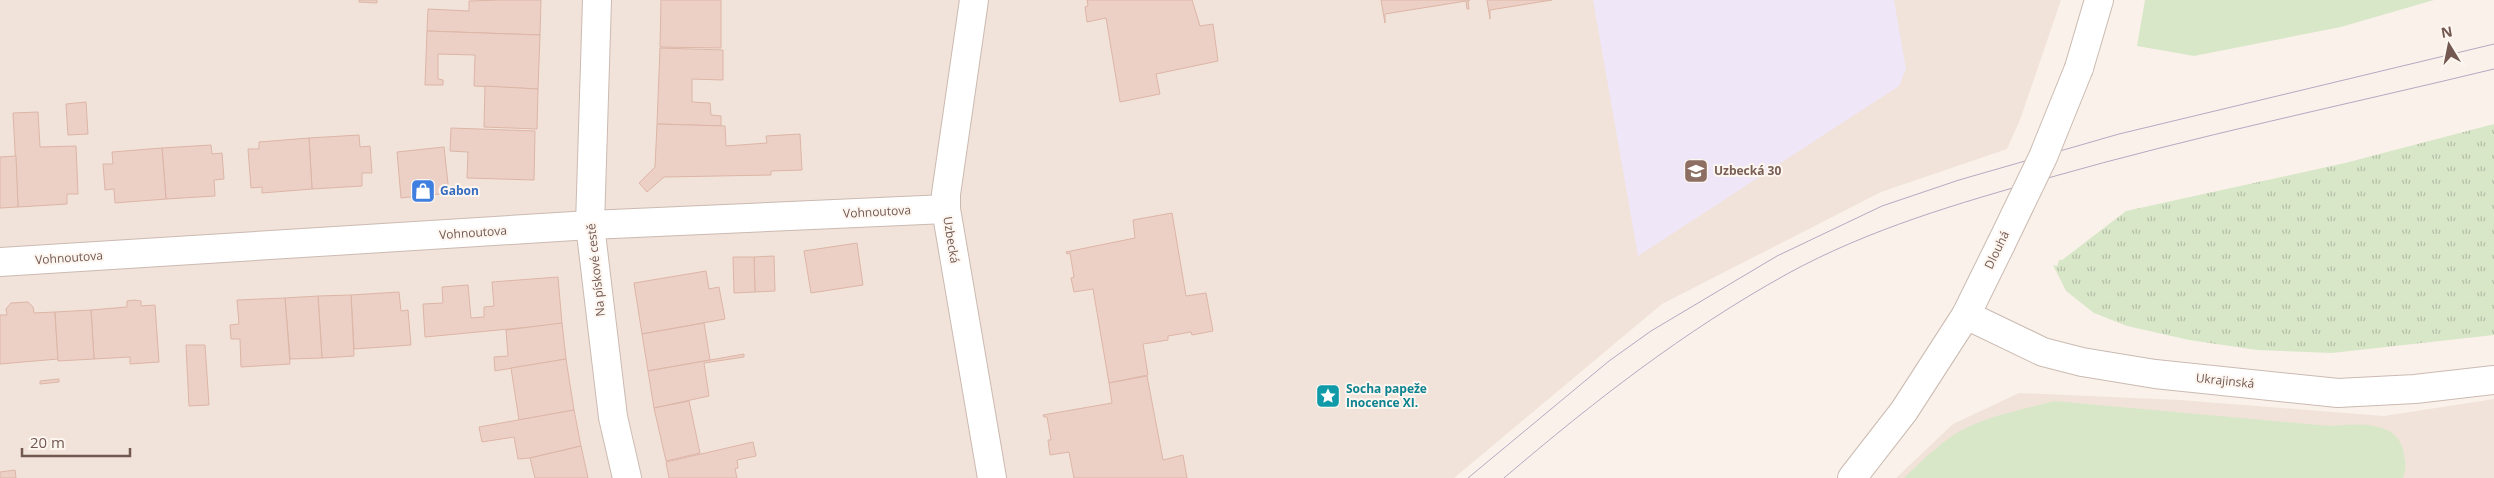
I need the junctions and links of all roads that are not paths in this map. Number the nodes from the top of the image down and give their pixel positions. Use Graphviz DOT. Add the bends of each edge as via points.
graph roads {
  1 [pos="597,0"];
  2 [pos="974,0"];
  3 [pos="2099,0"];
  4 [pos="946,209"];
  5 [pos="590,225"];
  6 [pos="0,262"];
  7 [pos="1966,315"];
  8 [pos="2494,380"];
  9 [pos="627,478"];
  10 [pos="992,478"];
  11 [pos="1852,478"];
  1 -- 5 [label="street, Na pískové cestě"];
  2 -- 4 [label="street, Uzbecká"];
  3 -- 7 [label="street, Dlouhá, bridge" via="2079,68 2043,157"];
  4 -- 5 [label="street, Vohnoutova"];
  4 -- 10 [label="street, Uzbecká"];
  5 -- 6 [label="street, Vohnoutova"];
  5 -- 9 [label="street, Na pískové cestě" via="613,418"];
  7 -- 8 [label="street, Ukrajinská" via="2043,352 2155,374 2338,393"];
  7 -- 11 [label="street, Dlouhá" via="1904,410"];
}
